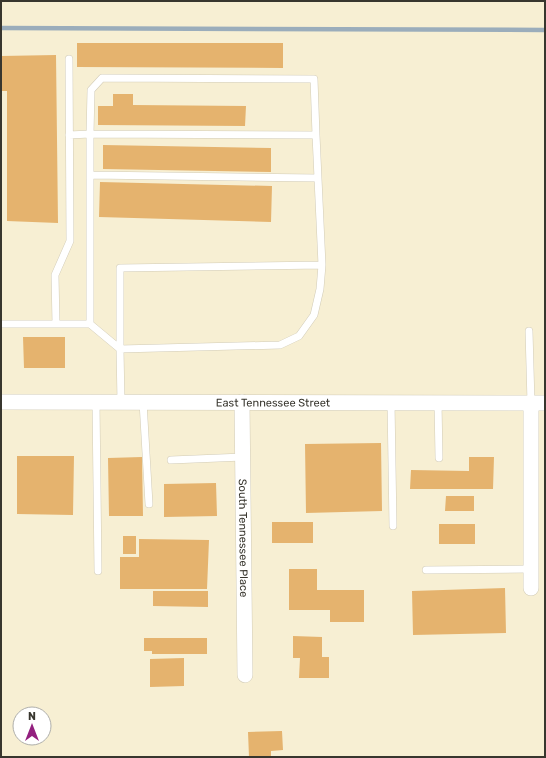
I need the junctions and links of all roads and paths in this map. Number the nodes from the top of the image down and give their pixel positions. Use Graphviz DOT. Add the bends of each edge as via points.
graph roads {
  1 [pos="69,59"];
  2 [pos="90,134"];
  3 [pos="69,135"];
  4 [pos="316,135"];
  5 [pos="91,175"];
  6 [pos="318,178"];
  7 [pos="322,266"];
  8 [pos="1,324"];
  9 [pos="56,324"];
  10 [pos="90,324"];
  11 [pos="529,331"];
  12 [pos="120,349"];
  13 [pos="1,402"];
  14 [pos="96,402"];
  15 [pos="121,402"];
  16 [pos="143,402"];
  17 [pos="242,402"];
  18 [pos="391,402"];
  19 [pos="438,402"];
  20 [pos="538,402"];
  21 [pos="243,457"];
  22 [pos="439,458"];
  23 [pos="171,460"];
  24 [pos="149,504"];
  25 [pos="393,526"];
  26 [pos="531,569"];
  27 [pos="426,570"];
  28 [pos="98,571"];
  29 [pos="531,588"];
  30 [pos="245,675"];
  1 -- 3 [label="lane"];
  2 -- 3 [label="lane"];
  2 -- 4 [label="lane"];
  2 -- 4 [label="lane" via="91,90 102,78 314,79"];
  2 -- 5 [label="lane"];
  3 -- 9 [label="lane" via="70,241 55,275"];
  4 -- 6 [label="lane"];
  5 -- 6 [label="lane"];
  5 -- 10 [label="lane"];
  6 -- 7 [label="lane"];
  7 -- 12 [label="lane" via="314,316 299,336 280,345"];
  7 -- 12 [label="lane" via="120,268"];
  8 -- 9 [label="lane"];
  9 -- 10 [label="lane"];
  10 -- 12 [label="lane"];
  11 -- 20 [label="lane"];
  12 -- 15 [label="lane"];
  13 -- 14 [label="street, East Tennessee Street"];
  14 -- 15 [label="street, East Tennessee Street"];
  14 -- 28 [label="lane"];
  15 -- 16 [label="street, East Tennessee Street"];
  16 -- 17 [label="street, East Tennessee Street"];
  16 -- 24 [label="lane"];
  17 -- 18 [label="street, East Tennessee Street"];
  17 -- 21 [label="street, South Tennessee Place"];
  18 -- 19 [label="street, East Tennessee Street"];
  18 -- 25 [label="lane"];
  19 -- 20 [label="street, East Tennessee Street"];
  19 -- 22 [label="lane"];
  20 -- 26 [label="street"];
  21 -- 23 [label="lane"];
  21 -- 30 [label="street, South Tennessee Place"];
  26 -- 27 [label="lane"];
  26 -- 29 [label="street"];
}
